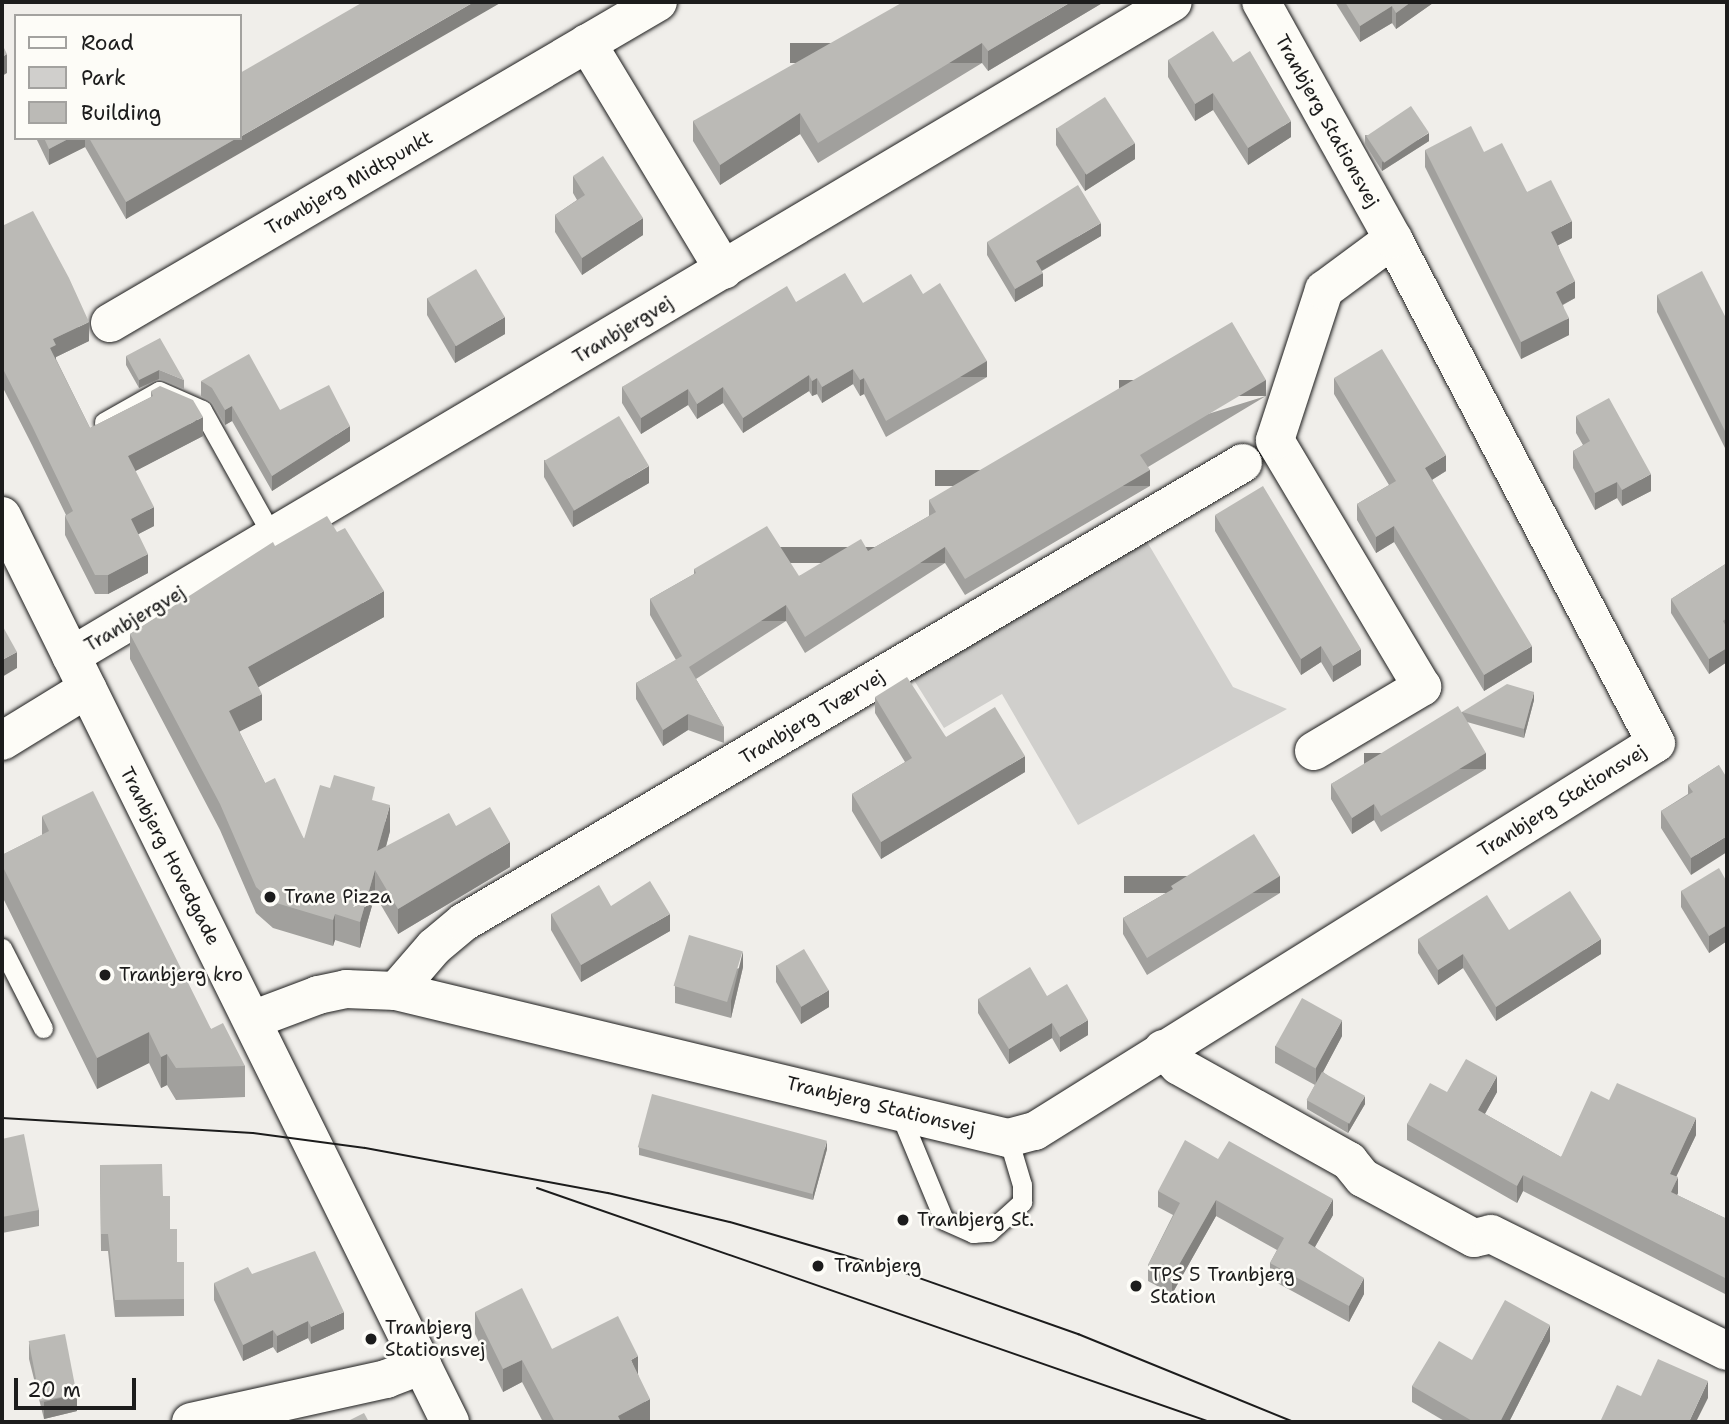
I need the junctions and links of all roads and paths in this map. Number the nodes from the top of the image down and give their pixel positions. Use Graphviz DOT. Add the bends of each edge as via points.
graph roads {
  1 [pos="657,2"];
  2 [pos="1173,2"];
  3 [pos="1261,2"];
  4 [pos="587,43"];
  5 [pos="1392,239"];
  6 [pos="724,270"];
  7 [pos="110,323"];
  8 [pos="94,428"];
  9 [pos="1243,463"];
  10 [pos="2,516"];
  11 [pos="273,537"];
  12 [pos="79,673"];
  13 [pos="2,741"];
  14 [pos="1314,751"];
  15 [pos="2,948"];
  16 [pos="396,991"];
  17 [pos="252,1020"];
  18 [pos="43,1028"];
  19 [pos="1163,1049"];
  20 [pos="898,1108"];
  21 [pos="1008,1138"];
  22 [pos="1727,1350"];
  23 [pos="422,1365"];
  24 [pos="191,1422"];
  25 [pos="450,1422"];
  1 -- 4 [label="street, Tranbjerg Midtpunkt"];
  2 -- 6 [label="street, Tranbjergvej"];
  3 -- 5 [label="street, Tranbjerg Stationsvej"];
  4 -- 6 [label="street"];
  4 -- 7 [label="street, Tranbjerg Midtpunkt"];
  5 -- 14 [label="street" via="1324,290 1275,439 1422,687"];
  5 -- 19 [label="street, Tranbjerg Stationsvej" via="1656,743"];
  6 -- 11 [label="street, Tranbjergvej"];
  8 -- 11 [label="lane" via="159,391 202,410"];
  9 -- 16 [label="street, Tranbjerg Tværvej" via="464,922 434,947"];
  10 -- 12 [label="street, Tranbjerg Hovedgade"];
  11 -- 12 [label="street, Tranbjergvej"];
  12 -- 13 [label="street, Tranbjergvej"];
  12 -- 17 [label="street, Tranbjerg Hovedgade"];
  15 -- 18 [label="lane"];
  16 -- 17 [label="street, Tranbjerg Stationsvej" via="346,989"];
  16 -- 20 [label="street, Tranbjerg Stationsvej"];
  17 -- 23 [label="street, Tranbjerg Hovedgade"];
  19 -- 21 [label="street, Tranbjerg Stationsvej" via="1035,1131"];
  19 -- 22 [label="street" via="1179,1066 1349,1161 1363,1178 1474,1238 1491,1234"];
  20 -- 21 [label="street, Tranbjerg Stationsvej"];
  20 -- 21 [label="lane" via="943,1220 973,1233 989,1232 1022,1202 1022,1185"];
  23 -- 24 [label="street" via="386,1379"];
  23 -- 25 [label="street, Tranbjerg Hovedgade"];
}
